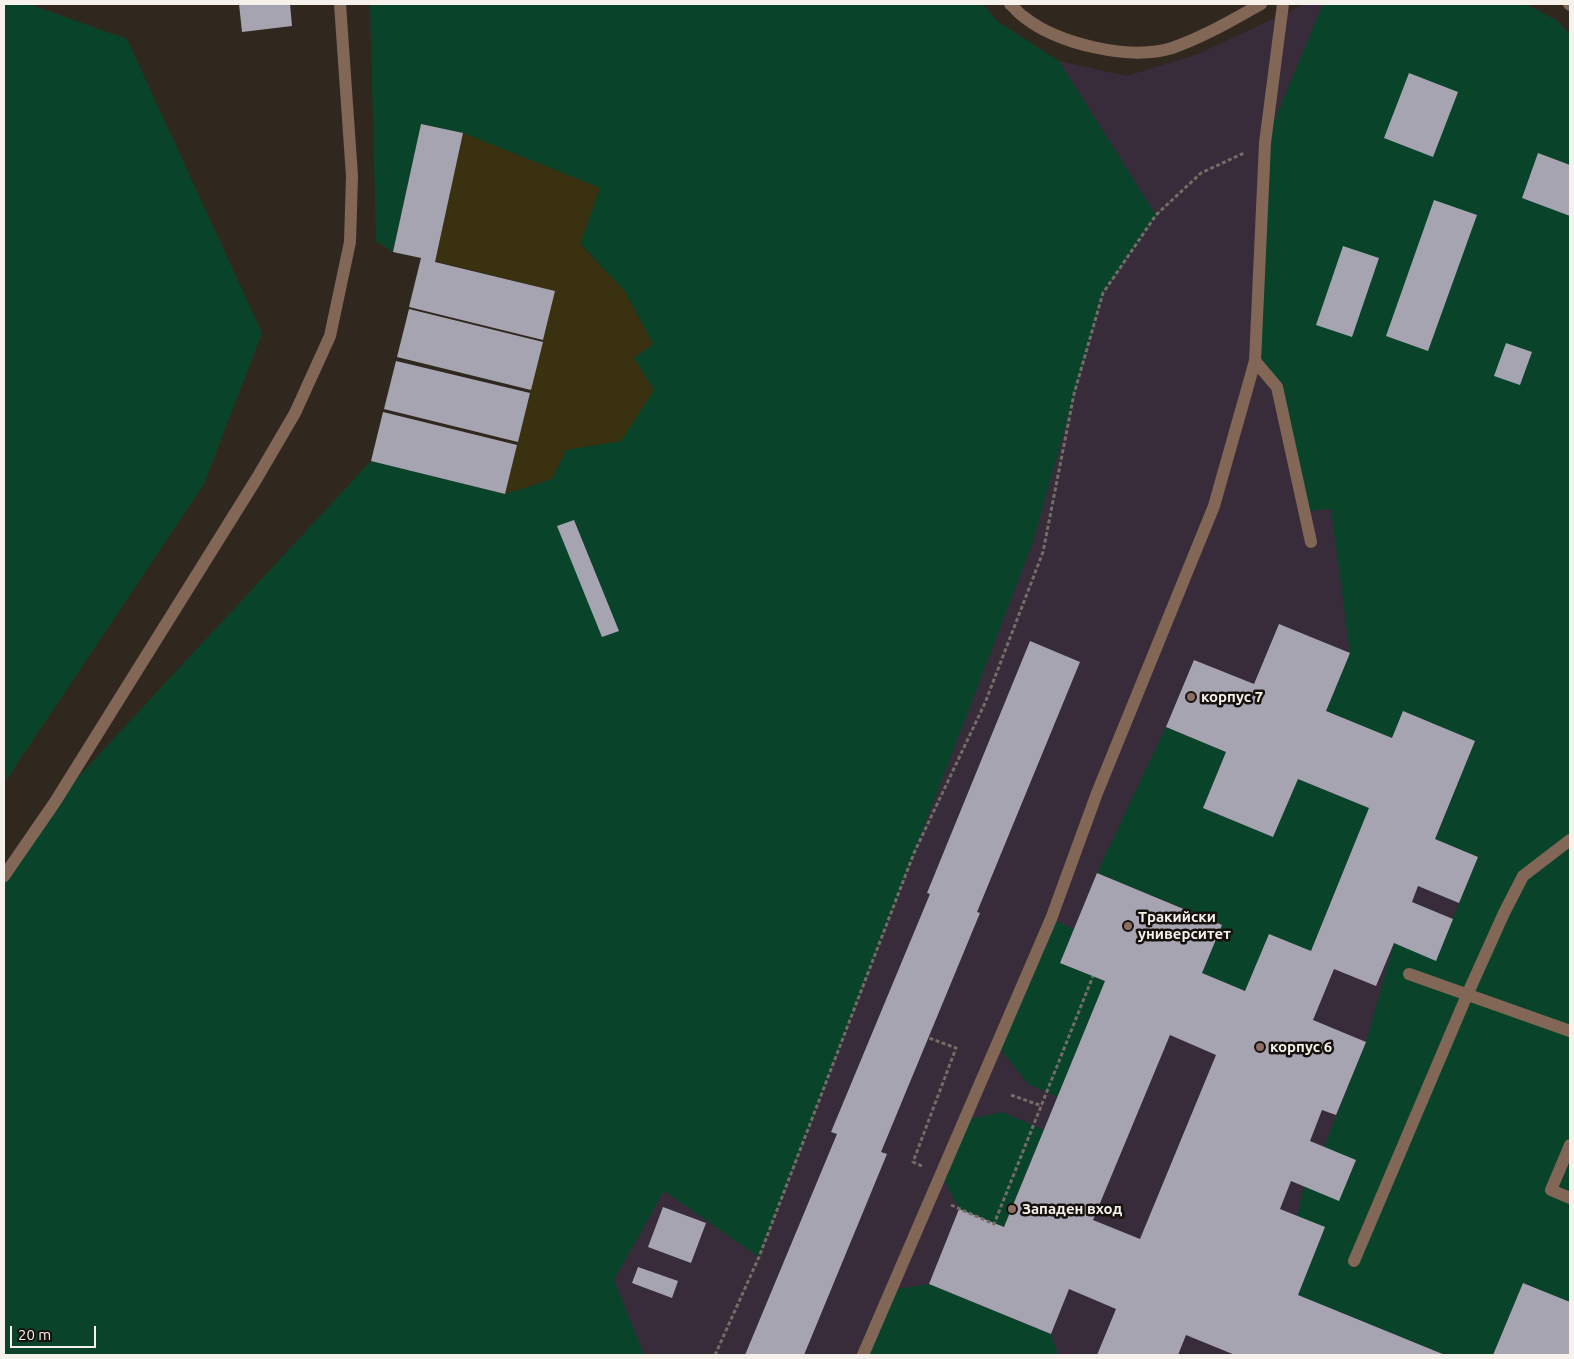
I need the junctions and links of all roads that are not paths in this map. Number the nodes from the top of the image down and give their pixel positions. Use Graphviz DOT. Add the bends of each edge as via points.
graph roads {
  1 [pos="340,4"];
  2 [pos="1010,4"];
  3 [pos="1261,4"];
  4 [pos="1283,4"];
  5 [pos="1255,361"];
  6 [pos="1312,542"];
  7 [pos="1570,840"];
  8 [pos="4,876"];
  9 [pos="1409,974"];
  10 [pos="1467,994"];
  11 [pos="1570,1032"];
  12 [pos="1570,1145"];
  13 [pos="1570,1198"];
  14 [pos="1354,1261"];
  15 [pos="863,1355"];
  1 -- 8 [label="street" via="352,176 350,242 330,336 295,413 257,478 55,802"];
  2 -- 3 [label="street" via="1050,33 1081,45 1138,52 1170,48 1199,38"];
  4 -- 5 [label="street" via="1264,143"];
  5 -- 6 [label="street" via="1277,387"];
  5 -- 15 [label="street" via="1214,506 1097,793 1051,919"];
  7 -- 10 [label="street" via="1523,876"];
  9 -- 10 [label="street"];
  10 -- 11 [label="street"];
  10 -- 14 [label="street"];
  12 -- 13 [label="street" via="1551,1190"];
}
